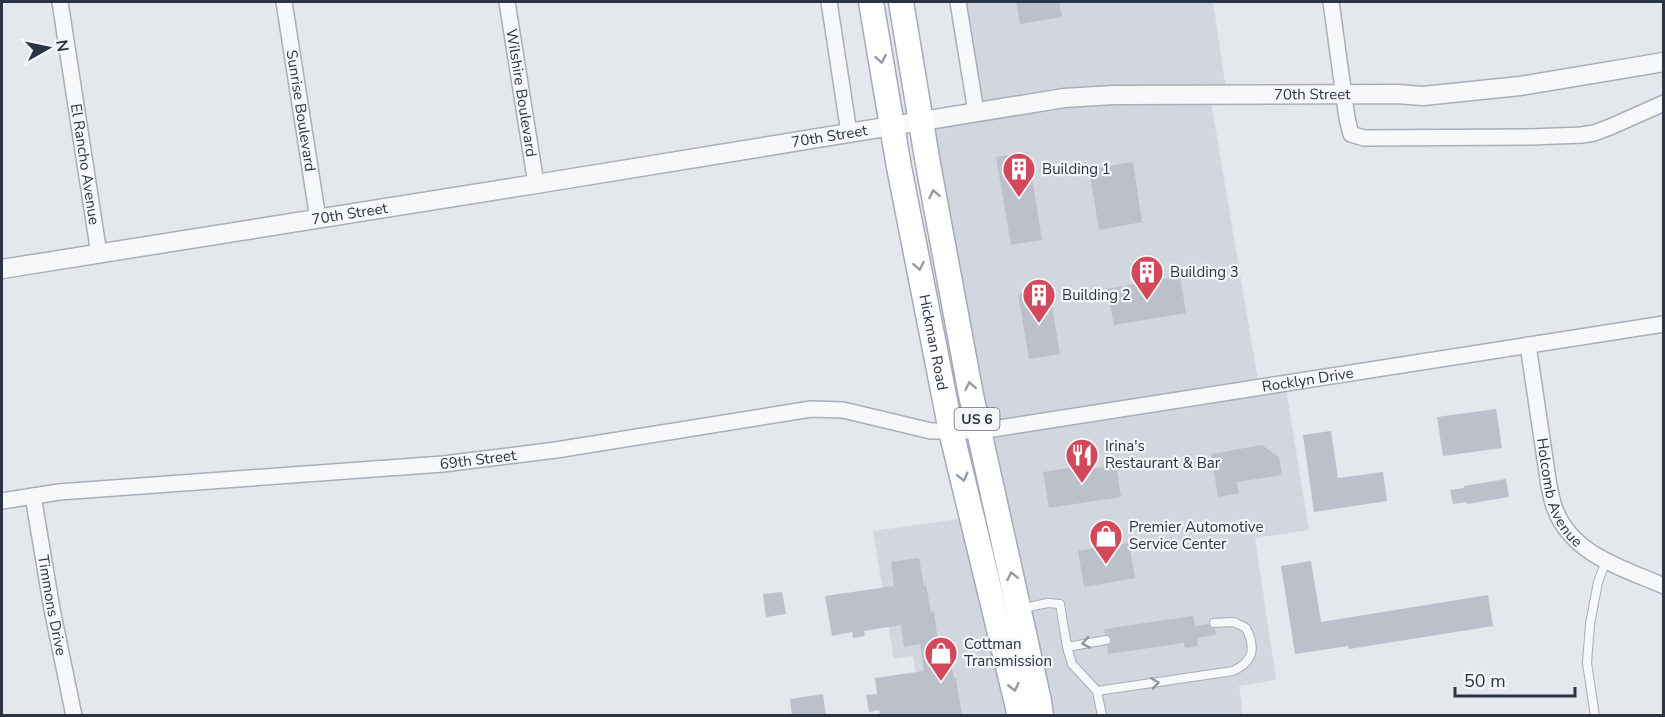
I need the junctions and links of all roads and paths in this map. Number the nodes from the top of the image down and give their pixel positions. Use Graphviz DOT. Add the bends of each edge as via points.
graph roads {
  1 [pos="60,2"];
  2 [pos="284,2"];
  3 [pos="507,2"];
  4 [pos="829,2"];
  5 [pos="871,2"];
  6 [pos="901,2"];
  7 [pos="958,2"];
  8 [pos="1331,2"];
  9 [pos="1664,62"];
  10 [pos="1345,94"];
  11 [pos="1664,103"];
  12 [pos="976,112"];
  13 [pos="921,121"];
  14 [pos="892,126"];
  15 [pos="849,133"];
  16 [pos="536,184"];
  17 [pos="318,219"];
  18 [pos="99,254"];
  19 [pos="2,269"];
  20 [pos="1664,324"];
  21 [pos="1528,345"];
  22 [pos="951,431"];
  23 [pos="980,432"];
  24 [pos="33,496"];
  25 [pos="2,501"];
  26 [pos="1606,561"];
  27 [pos="1664,586"];
  28 [pos="1019,609"];
  29 [pos="1214,623"];
  30 [pos="1106,640"];
  31 [pos="1067,647"];
  32 [pos="1097,691"];
  33 [pos="74,716"];
  34 [pos="1020,716"];
  35 [pos="1041,716"];
  36 [pos="1102,716"];
  37 [pos="1594,716"];
  1 -- 18 [label="street, El Rancho Avenue"];
  2 -- 17 [label="street, Sunrise Boulevard"];
  3 -- 16 [label="street, Wilshire Boulevard"];
  4 -- 15 [label="street"];
  5 -- 14 [label="main road, Hickman Road / US 6, one-way"];
  6 -- 13 [label="main road, Hickman Road / US 6"];
  7 -- 12 [label="street"];
  8 -- 10 [label="street"];
  9 -- 10 [label="street, 70th Street" via="1479,91 1423,96"];
  10 -- 11 [label="street" via="1352,134 1364,138 1582,135"];
  10 -- 12 [label="street, 70th Street" via="1114,94"];
  12 -- 13 [label="street, 70th Street"];
  13 -- 14 [label="street, 70th Street"];
  23 -- 13 [label="main road, Hickman Road / US 6, one-way"];
  14 -- 15 [label="street, 70th Street"];
  14 -- 22 [label="main road, Hickman Road / US 6, one-way"];
  15 -- 16 [label="street, 70th Street"];
  16 -- 17 [label="street, 70th Street"];
  17 -- 18 [label="street, 70th Street"];
  18 -- 19 [label="street, 70th Street"];
  20 -- 21 [label="street, Rocklyn Drive"];
  21 -- 23 [label="street, Rocklyn Drive"];
  21 -- 26 [label="street, Holcomb Avenue" via="1555,509 1574,540"];
  22 -- 23 [label="street, Rocklyn Drive"];
  22 -- 24 [label="street, 69th Street" via="931,431 843,410 811,410 443,464"];
  22 -- 34 [label="main road, Hickman Road / US 6, one-way"];
  28 -- 23 [label="main road, Hickman Road / US 6, one-way"];
  24 -- 25 [label="street, 69th Street"];
  24 -- 33 [label="street, Timmons Drive"];
  26 -- 27 [label="street, Holcomb Avenue"];
  26 -- 37 [label="lane" via="1590,624 1587,663"];
  28 -- 31 [label="lane" via="1060,604"];
  28 -- 35 [label="main road, Hickman Road / US 6"];
  32 -- 29 [label="lane, one-way" via="1233,671 1243,666 1252,648 1246,628 1234,622"];
  30 -- 31 [label="lane, one-way"];
  31 -- 32 [label="lane" via="1072,664"];
  32 -- 36 [label="lane"];
}
